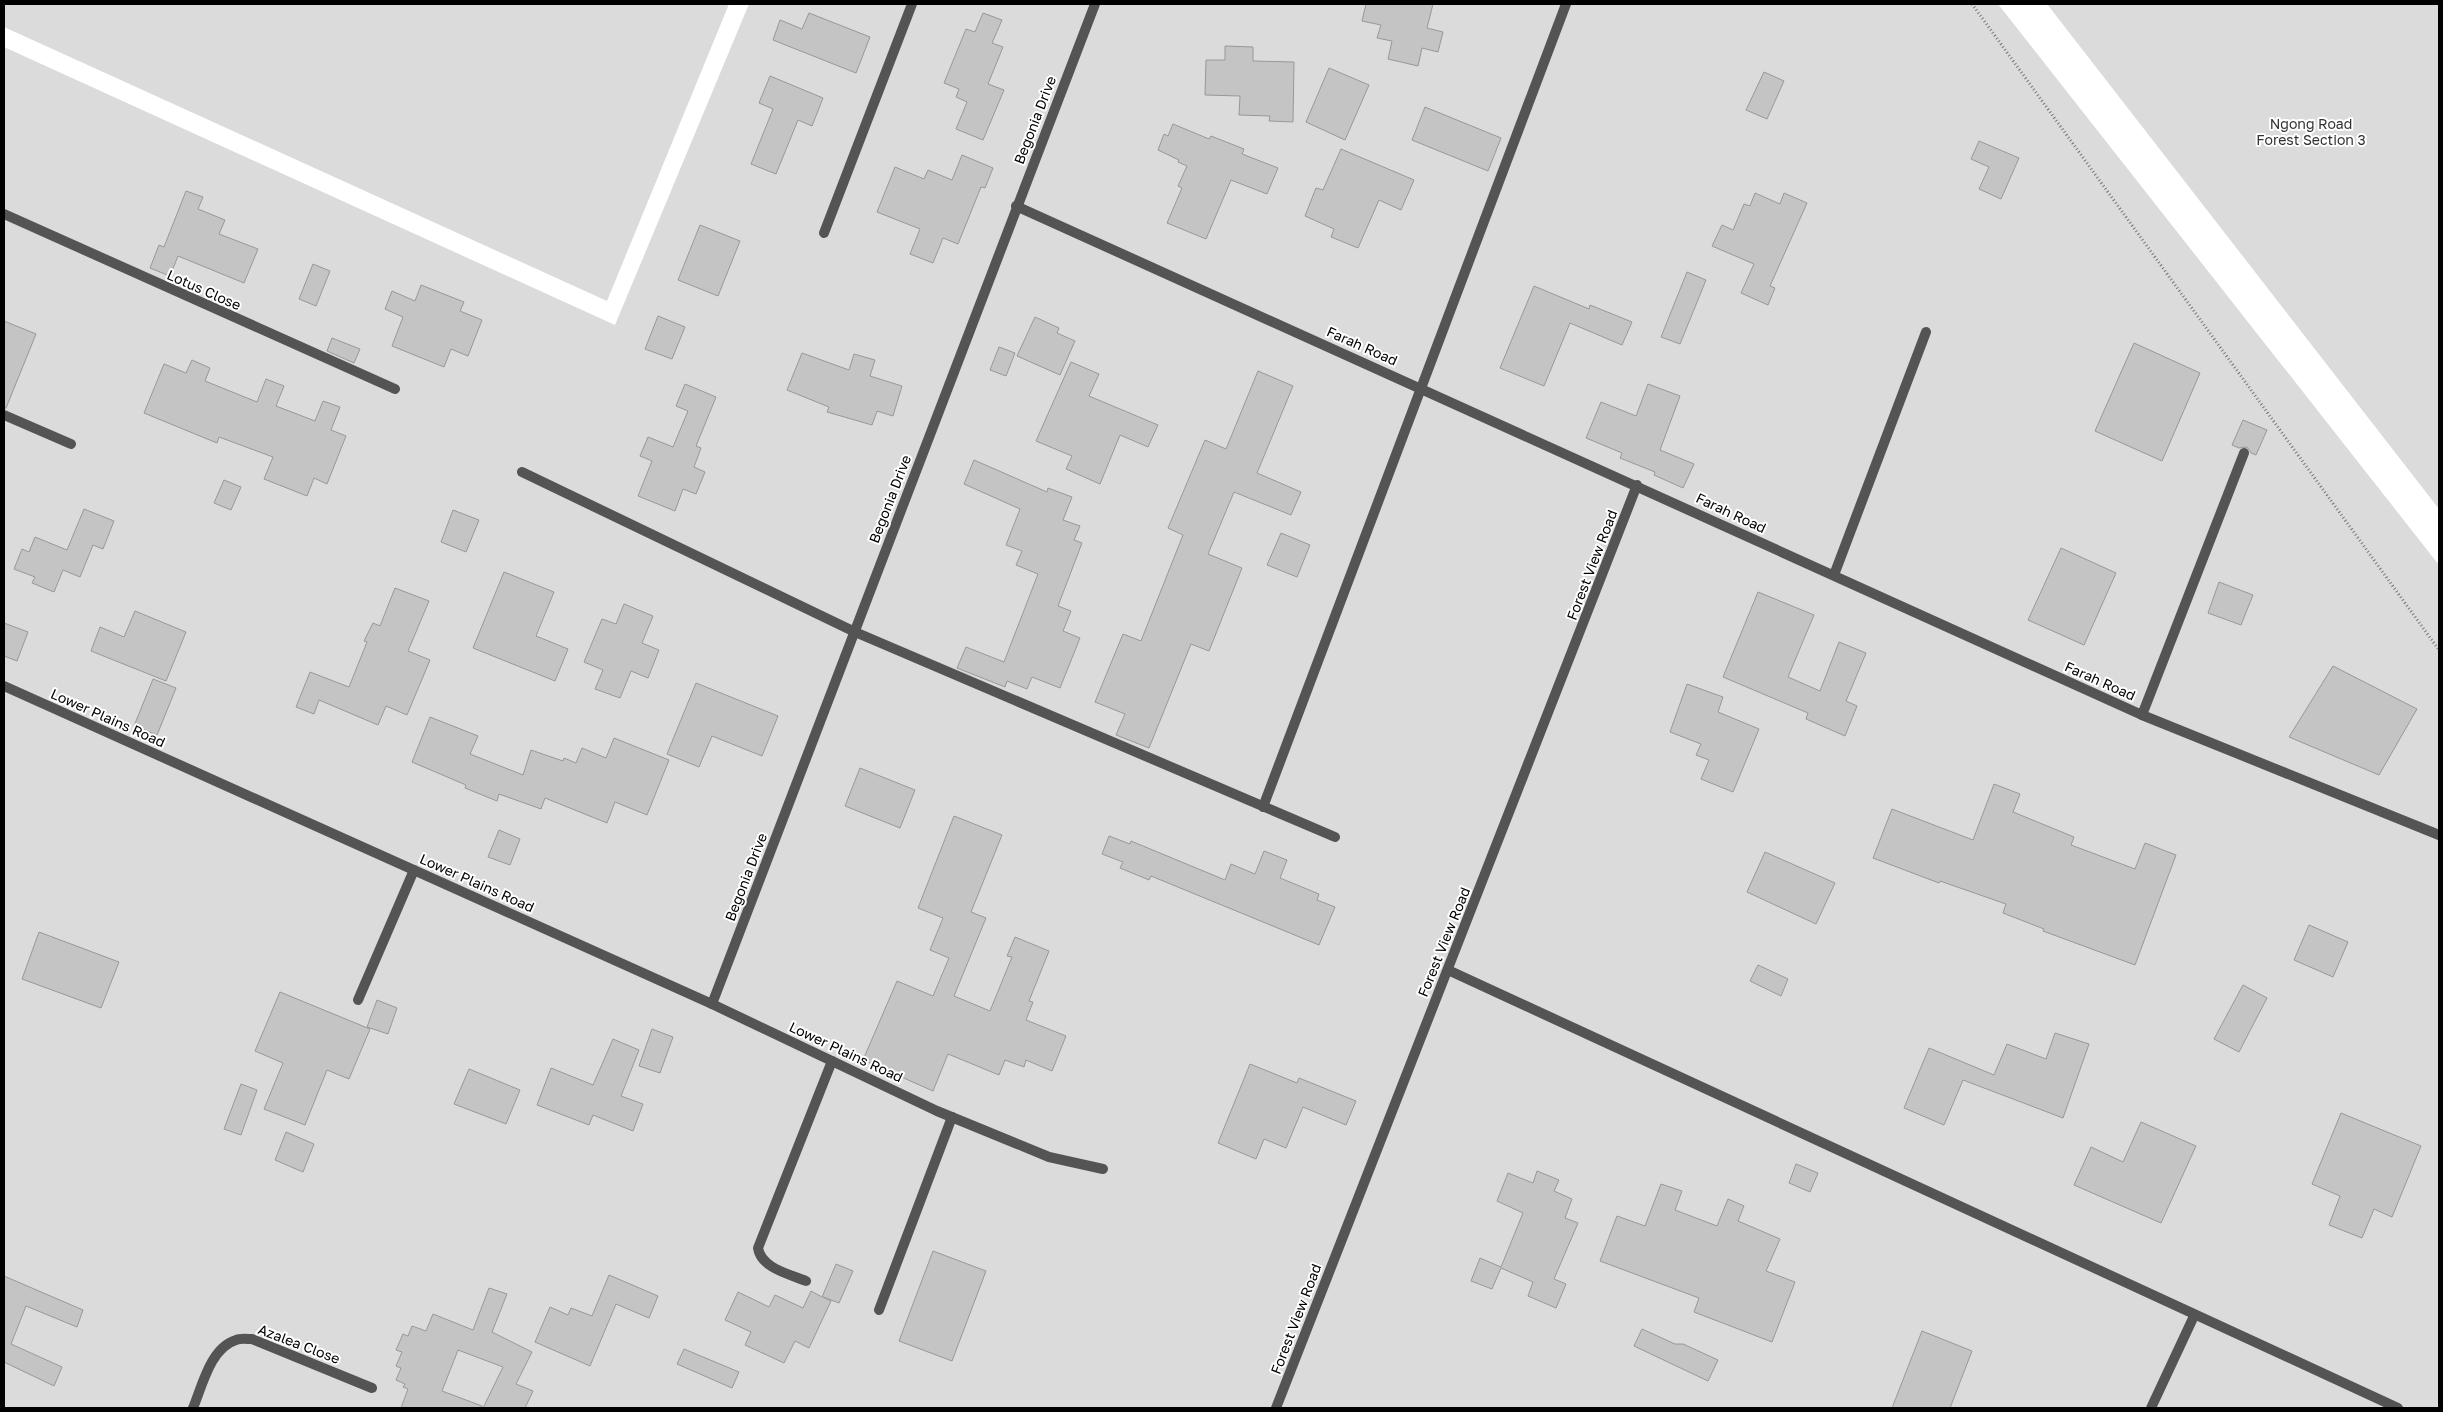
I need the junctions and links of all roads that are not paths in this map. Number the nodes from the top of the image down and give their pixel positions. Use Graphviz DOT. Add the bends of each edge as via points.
graph roads {
  1 [pos="912,4"];
  2 [pos="1095,4"];
  3 [pos="1566,4"];
  4 [pos="1016,206"];
  5 [pos="4,214"];
  6 [pos="824,233"];
  7 [pos="1926,332"];
  8 [pos="1420,387"];
  9 [pos="395,389"];
  10 [pos="4,416"];
  11 [pos="70,444"];
  12 [pos="2244,453"];
  13 [pos="522,472"];
  14 [pos="1637,485"];
  15 [pos="1834,575"];
  16 [pos="855,632"];
  17 [pos="4,686"];
  18 [pos="2142,715"];
  19 [pos="1263,807"];
  20 [pos="2439,835"];
  21 [pos="1335,837"];
  22 [pos="414,870"];
  23 [pos="1448,970"];
  24 [pos="358,1000"];
  25 [pos="712,1004"];
  26 [pos="832,1061"];
  27 [pos="952,1117"];
  28 [pos="1103,1169"];
  29 [pos="806,1281"];
  30 [pos="879,1310"];
  31 [pos="2194,1316"];
  32 [pos="372,1388"];
  33 [pos="193,1408"];
  34 [pos="1276,1408"];
  35 [pos="2151,1408"];
  36 [pos="2398,1408"];
  1 -- 6 [label="street"];
  2 -- 4 [label="street, Begonia Drive"];
  3 -- 8 [label="street"];
  4 -- 8 [label="street, Farah Road"];
  4 -- 16 [label="street, Begonia Drive"];
  5 -- 9 [label="street, Lotus Close"];
  7 -- 15 [label="street"];
  8 -- 14 [label="street, Farah Road"];
  8 -- 19 [label="street"];
  10 -- 11 [label="street"];
  12 -- 18 [label="street"];
  13 -- 16 [label="street"];
  14 -- 15 [label="street, Farah Road"];
  14 -- 23 [label="street, Forest View Road"];
  15 -- 18 [label="street, Farah Road"];
  16 -- 19 [label="street"];
  16 -- 25 [label="street, Begonia Drive"];
  17 -- 22 [label="street, Lower Plains Road"];
  18 -- 20 [label="street, Farah Road"];
  19 -- 21 [label="street"];
  22 -- 24 [label="street"];
  22 -- 25 [label="street, Lower Plains Road"];
  23 -- 31 [label="street"];
  23 -- 34 [label="street, Forest View Road"];
  25 -- 26 [label="street, Lower Plains Road"];
  26 -- 27 [label="street, Lower Plains Road"];
  26 -- 29 [label="street" via="758,1248 759,1256 766,1263"];
  27 -- 28 [label="street, Lower Plains Road" via="1049,1157"];
  27 -- 30 [label="street"];
  31 -- 35 [label="street"];
  31 -- 36 [label="street"];
  32 -- 33 [label="street, Azalea Close" via="252,1339 236,1340 223,1348 212,1361"];
}
